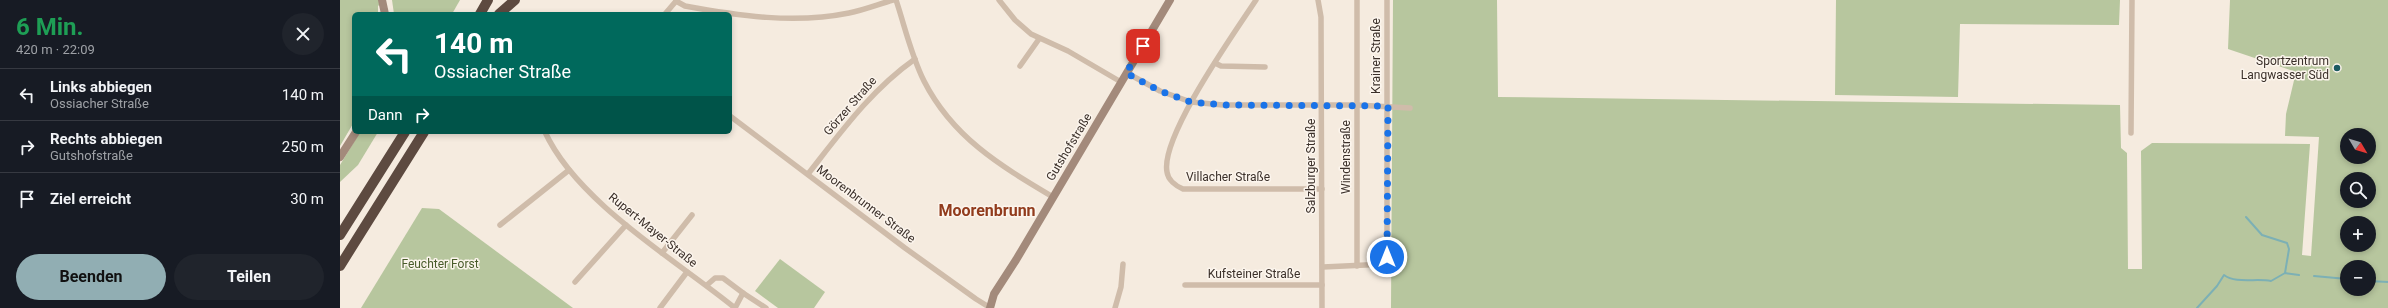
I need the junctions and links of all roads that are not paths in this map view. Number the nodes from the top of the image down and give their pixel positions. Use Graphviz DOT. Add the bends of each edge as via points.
graph roads {
  1 [pos="382,0"];
  2 [pos="481,0"];
  3 [pos="488,0"];
  4 [pos="508,0"];
  5 [pos="515,0"];
  6 [pos="676,0"];
  7 [pos="895,0"];
  8 [pos="999,0"];
  9 [pos="1170,0"];
  10 [pos="1256,0"];
  11 [pos="1318,0"];
  12 [pos="1357,0"];
  13 [pos="1387,0"];
  14 [pos="2132,0"];
  15 [pos="385,12"];
  16 [pos="478,12"];
  17 [pos="479,12"];
  18 [pos="500,12"];
  19 [pos="501,12"];
  20 [pos="667,12"];
  21 [pos="725,12"];
  22 [pos="732,13"];
  23 [pos="1039,39"];
  24 [pos="915,59"];
  25 [pos="1215,63"];
  26 [pos="1020,66"];
  27 [pos="1265,67"];
  28 [pos="1126,73"];
  29 [pos="1121,82"];
  30 [pos="1191,102"];
  31 [pos="1356,105"];
  32 [pos="1322,106"];
  33 [pos="1388,106"];
  34 [pos="1410,108"];
  35 [pos="732,117"];
  36 [pos="2131,133"];
  37 [pos="355,134"];
  38 [pos="404,134"];
  39 [pos="423,134"];
  40 [pos="546,134"];
  41 [pos="340,157"];
  42 [pos="569,170"];
  43 [pos="808,174"];
  44 [pos="1322,189"];
  45 [pos="1053,197"];
  46 [pos="692,214"];
  47 [pos="500,225"];
  48 [pos="626,225"];
  49 [pos="340,235"];
  50 [pos="662,253"];
  51 [pos="1123,264"];
  52 [pos="340,266"];
  53 [pos="1322,266"];
  54 [pos="1357,266"];
  55 [pos="687,272"];
  56 [pos="575,282"];
  57 [pos="1322,284"];
  58 [pos="707,285"];
  59 [pos="1185,285"];
  60 [pos="743,293"];
  61 [pos="660,308"];
  62 [pos="735,308"];
  63 [pos="766,308"];
  64 [pos="990,308"];
  65 [pos="1116,308"];
  66 [pos="1322,308"];
  1 -- 15 [label="street"];
  2 -- 16 [label="highway"];
  3 -- 17 [label="highway"];
  4 -- 18 [label="highway"];
  5 -- 19 [label="highway"];
  6 -- 20 [label="street"];
  6 -- 21 [label="street" via="685,6"];
  7 -- 22 [label="street" via="849,13 798,18"];
  7 -- 24 [label="street"];
  8 -- 23 [label="street" via="1015,20"];
  9 -- 28 [label="street, Gutshofstraße"];
  10 -- 25 [label="street, Villacher Straße"];
  11 -- 32 [label="street, Salzburger Straße" via="1321,17"];
  12 -- 31 [label="street, Windenstraße"];
  13 -- 33 [label="street, Krainer Straße"];
  14 -- 36 [label="street"];
  23 -- 26 [label="street"];
  23 -- 29 [label="street" via="1068,51"];
  24 -- 43 [label="street, Görzer Straße" via="883,84 852,118"];
  24 -- 45 [label="street" via="924,81 937,102 965,136 1000,165"];
  25 -- 27 [label="street" via="1221,66"];
  25 -- 30 [label="street, Villacher Straße"];
  28 -- 29 [label="street, Gutshofstraße"];
  28 -- 30 [label="street" via="1164,93"];
  29 -- 45 [label="street, Gutshofstraße"];
  30 -- 32 [label="street" via="1223,105"];
  30 -- 44 [label="street, Villacher Straße" via="1184,113 1167,162 1167,173 1178,187"];
  31 -- 32 [label="street"];
  31 -- 33 [label="street"];
  31 -- 54 [label="street, Windenstraße"];
  32 -- 44 [label="street, Salzburger Straße"];
  33 -- 34 [label="street"];
  33 -- 54 [label="street, Krainer Straße" via="1387,264"];
  35 -- 43 [label="street, Moorenbrunner Straße"];
  37 -- 41 [label="street"];
  38 -- 49 [label="highway"];
  39 -- 52 [label="highway"];
  40 -- 42 [label="street, Rupert-Mayer-Straße"];
  42 -- 47 [label="street"];
  42 -- 48 [label="street, Rupert-Mayer-Straße"];
  43 -- 64 [label="street, Moorenbrunner Straße" via="905,248"];
  44 -- 53 [label="street, Salzburger Straße"];
  45 -- 64 [label="street, Gutshofstraße" via="994,294"];
  46 -- 50 [label="street"];
  48 -- 50 [label="street, Rupert-Mayer-Straße"];
  48 -- 56 [label="street"];
  50 -- 55 [label="street, Rupert-Mayer-Straße"];
  51 -- 65 [label="street"];
  53 -- 54 [label="street, Krainer Straße"];
  53 -- 57 [label="street, Salzburger Straße"];
  55 -- 58 [label="street, Rupert-Mayer-Straße"];
  55 -- 61 [label="street"];
  57 -- 59 [label="street, Kufsteiner Straße"];
  57 -- 66 [label="street, Salzburger Straße"];
  58 -- 60 [label="street" via="715,278 723,278"];
  58 -- 62 [label="street, Rupert-Mayer-Straße"];
  60 -- 62 [label="street, Rupert-Mayer-Straße"];
  60 -- 63 [label="street"];
}
